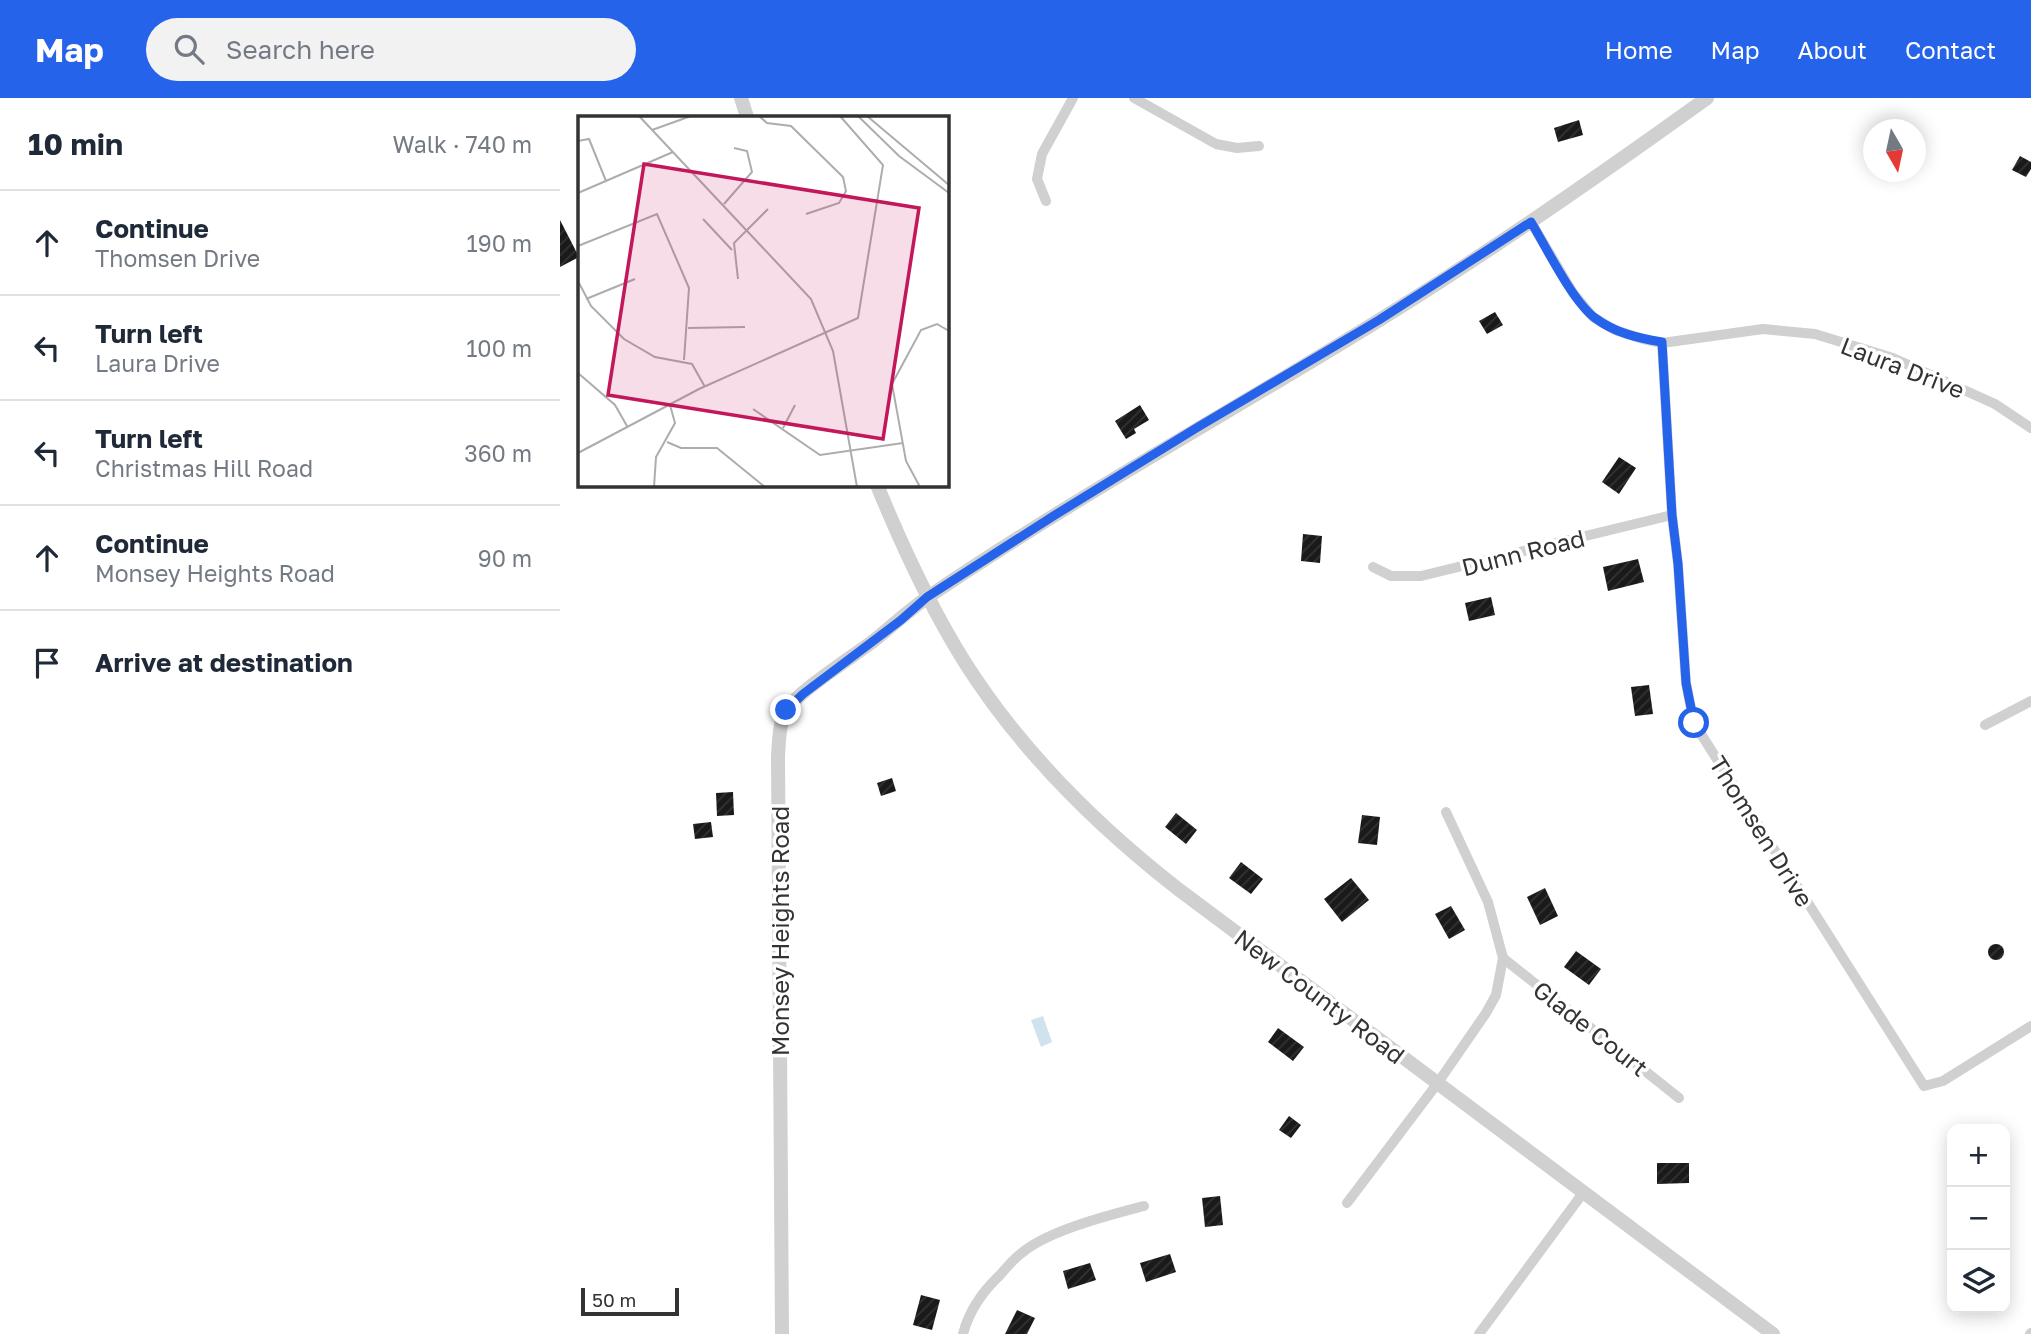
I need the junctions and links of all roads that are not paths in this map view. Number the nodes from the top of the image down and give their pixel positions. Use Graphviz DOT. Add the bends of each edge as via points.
graph roads {
  1 [pos="741,98"];
  2 [pos="1073,98"];
  3 [pos="1134,98"];
  4 [pos="1702,100"];
  5 [pos="747,116"];
  6 [pos="1259,146"];
  7 [pos="1046,201"];
  8 [pos="1531,222"];
  9 [pos="1662,342"];
  10 [pos="2031,428"];
  11 [pos="877,486"];
  12 [pos="1672,515"];
  13 [pos="1373,568"];
  14 [pos="927,597"];
  15 [pos="2031,701"];
  16 [pos="1985,725"];
  17 [pos="1446,812"];
  18 [pos="1503,958"];
  19 [pos="2031,1026"];
  20 [pos="1437,1084"];
  21 [pos="1679,1098"];
  22 [pos="1583,1193"];
  23 [pos="1347,1203"];
  24 [pos="1144,1206"];
  25 [pos="782,1334"];
  26 [pos="963,1334"];
  27 [pos="1479,1334"];
  28 [pos="1773,1334"];
  1 -- 5 [label="street"];
  2 -- 7 [label="street" via="1042,154 1037,178"];
  3 -- 6 [label="street" via="1216,144"];
  4 -- 8 [label="street, Monsey Heights Road"];
  8 -- 9 [label="street, Laura Drive" via="1573,293 1593,317 1615,330"];
  8 -- 14 [label="street, Monsey Heights Road"];
  9 -- 10 [label="street, Laura Drive" via="1763,329 1815,334 1893,358 1995,404"];
  9 -- 12 [label="street, Thomsen Drive"];
  11 -- 14 [label="street, New County Road"];
  12 -- 13 [label="street, Dunn Road" via="1421,576 1391,576"];
  12 -- 19 [label="street, Thomsen Drive" via="1686,683 1694,723 1912,1070 1924,1086 1942,1081"];
  14 -- 20 [label="street, New County Road" via="1005,719 1089,814 1178,889"];
  14 -- 25 [label="street, Monsey Heights Road" via="803,694 786,710 780,732"];
  15 -- 16 [label="street"];
  17 -- 18 [label="street" via="1488,902"];
  18 -- 20 [label="street" via="1496,995"];
  18 -- 21 [label="street, Glade Court"];
  20 -- 22 [label="street, New County Road"];
  20 -- 23 [label="street"];
  22 -- 27 [label="street"];
  22 -- 28 [label="street, New County Road"];
  24 -- 26 [label="street" via="1047,1238 1023,1251 985,1290"];
}
